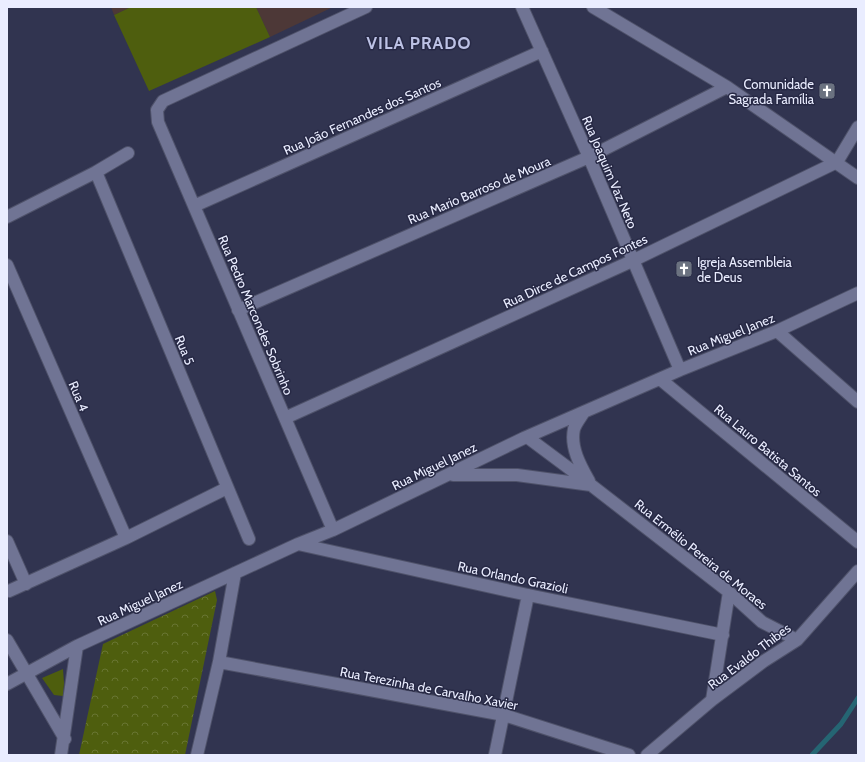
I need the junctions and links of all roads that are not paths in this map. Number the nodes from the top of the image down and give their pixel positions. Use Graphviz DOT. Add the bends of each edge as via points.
graph roads {
  1 [pos="366,7"];
  2 [pos="522,7"];
  3 [pos="593,7"];
  4 [pos="606,10"];
  5 [pos="542,52"];
  6 [pos="727,87"];
  7 [pos="858,127"];
  8 [pos="128,153"];
  9 [pos="589,157"];
  10 [pos="837,162"];
  11 [pos="96,172"];
  12 [pos="858,178"];
  13 [pos="194,206"];
  14 [pos="7,217"];
  15 [pos="632,261"];
  16 [pos="7,265"];
  17 [pos="858,293"];
  18 [pos="238,310"];
  19 [pos="777,331"];
  20 [pos="680,370"];
  21 [pos="660,379"];
  22 [pos="858,402"];
  23 [pos="584,412"];
  24 [pos="285,418"];
  25 [pos="526,437"];
  26 [pos="446,476"];
  27 [pos="591,485"];
  28 [pos="227,488"];
  29 [pos="333,530"];
  30 [pos="126,538"];
  31 [pos="249,539"];
  32 [pos="7,541"];
  33 [pos="858,542"];
  34 [pos="298,544"];
  35 [pos="858,571"];
  36 [pos="235,573"];
  37 [pos="26,584"];
  38 [pos="9,591"];
  39 [pos="729,592"];
  40 [pos="528,595"];
  41 [pos="723,635"];
  42 [pos="7,640"];
  43 [pos="796,640"];
  44 [pos="77,646"];
  45 [pos="219,662"];
  46 [pos="26,674"];
  47 [pos="7,684"];
  48 [pos="712,700"];
  49 [pos="504,715"];
  50 [pos="64,739"];
  51 [pos="62,755"];
  52 [pos="197,755"];
  53 [pos="495,755"];
  54 [pos="629,755"];
  55 [pos="647,755"];
  1 -- 13 [label="street, Rua Pedro Marcondes Sobrinho" via="163,101 158,110 158,122"];
  2 -- 5 [label="street, Rua Joaquim Vaz Neto"];
  3 -- 4 [label="street"];
  4 -- 6 [label="street"];
  5 -- 9 [label="street, Rua Joaquim Vaz Neto"];
  5 -- 13 [label="street, Rua João Fernandes dos Santos"];
  6 -- 9 [label="street, Rua Mario Barroso de Moura"];
  6 -- 10 [label="street"];
  7 -- 10 [label="street"];
  8 -- 11 [label="street"];
  9 -- 15 [label="street, Rua Joaquim Vaz Neto"];
  9 -- 18 [label="street, Rua Mario Barroso de Moura"];
  10 -- 12 [label="street"];
  10 -- 15 [label="street, Rua Dirce de Campos Fontes"];
  11 -- 14 [label="street"];
  11 -- 28 [label="street, Rua 5"];
  13 -- 18 [label="street, Rua Pedro Marcondes Sobrinho"];
  15 -- 20 [label="street, Rua Joaquim Vaz Neto"];
  15 -- 24 [label="street, Rua Dirce de Campos Fontes"];
  16 -- 30 [label="street, Rua 4"];
  17 -- 19 [label="street, Rua Miguel Janez"];
  18 -- 24 [label="street, Rua Pedro Marcondes Sobrinho"];
  19 -- 20 [label="street, Rua Miguel Janez"];
  19 -- 22 [label="street"];
  20 -- 21 [label="street, Rua Miguel Janez"];
  21 -- 23 [label="street, Rua Miguel Janez"];
  21 -- 33 [label="street, Rua Lauro Batista Santos"];
  23 -- 25 [label="street, Rua Miguel Janez"];
  23 -- 27 [label="street, Rua Ermélio Pereira de Moraes" via="574,429 574,444 579,464"];
  24 -- 29 [label="street, Rua Pedro Marcondes Sobrinho"];
  25 -- 26 [label="street, Rua Miguel Janez"];
  25 -- 27 [label="street, Rua Ermélio Pereira de Moraes"];
  26 -- 27 [label="street" via="517,475"];
  26 -- 29 [label="street, Rua Miguel Janez"];
  27 -- 39 [label="street, Rua Ermélio Pereira de Moraes"];
  28 -- 30 [label="street"];
  28 -- 31 [label="street, Rua 5"];
  29 -- 34 [label="street, Rua Miguel Janez"];
  30 -- 37 [label="street"];
  32 -- 37 [label="street"];
  34 -- 36 [label="street, Rua Miguel Janez"];
  34 -- 40 [label="street, Rua Orlando Grazioli"];
  35 -- 43 [label="street, Rua Evaldo Thibes"];
  36 -- 44 [label="street, Rua Miguel Janez"];
  36 -- 45 [label="street"];
  37 -- 38 [label="street"];
  39 -- 41 [label="street"];
  39 -- 43 [label="street, Rua Ermélio Pereira de Moraes" via="762,622"];
  40 -- 41 [label="street, Rua Orlando Grazioli"];
  40 -- 49 [label="street"];
  41 -- 48 [label="street"];
  42 -- 46 [label="street"];
  43 -- 48 [label="street, Rua Evaldo Thibes"];
  44 -- 46 [label="street, Rua Miguel Janez"];
  44 -- 50 [label="street"];
  45 -- 49 [label="street, Rua Terezinha de Carvalho Xavier"];
  45 -- 52 [label="street"];
  46 -- 47 [label="street, Rua Miguel Janez"];
  46 -- 50 [label="street"];
  48 -- 55 [label="street, Rua Evaldo Thibes"];
  49 -- 53 [label="street"];
  49 -- 54 [label="street, Rua Terezinha de Carvalho Xavier"];
  50 -- 51 [label="street"];
}
